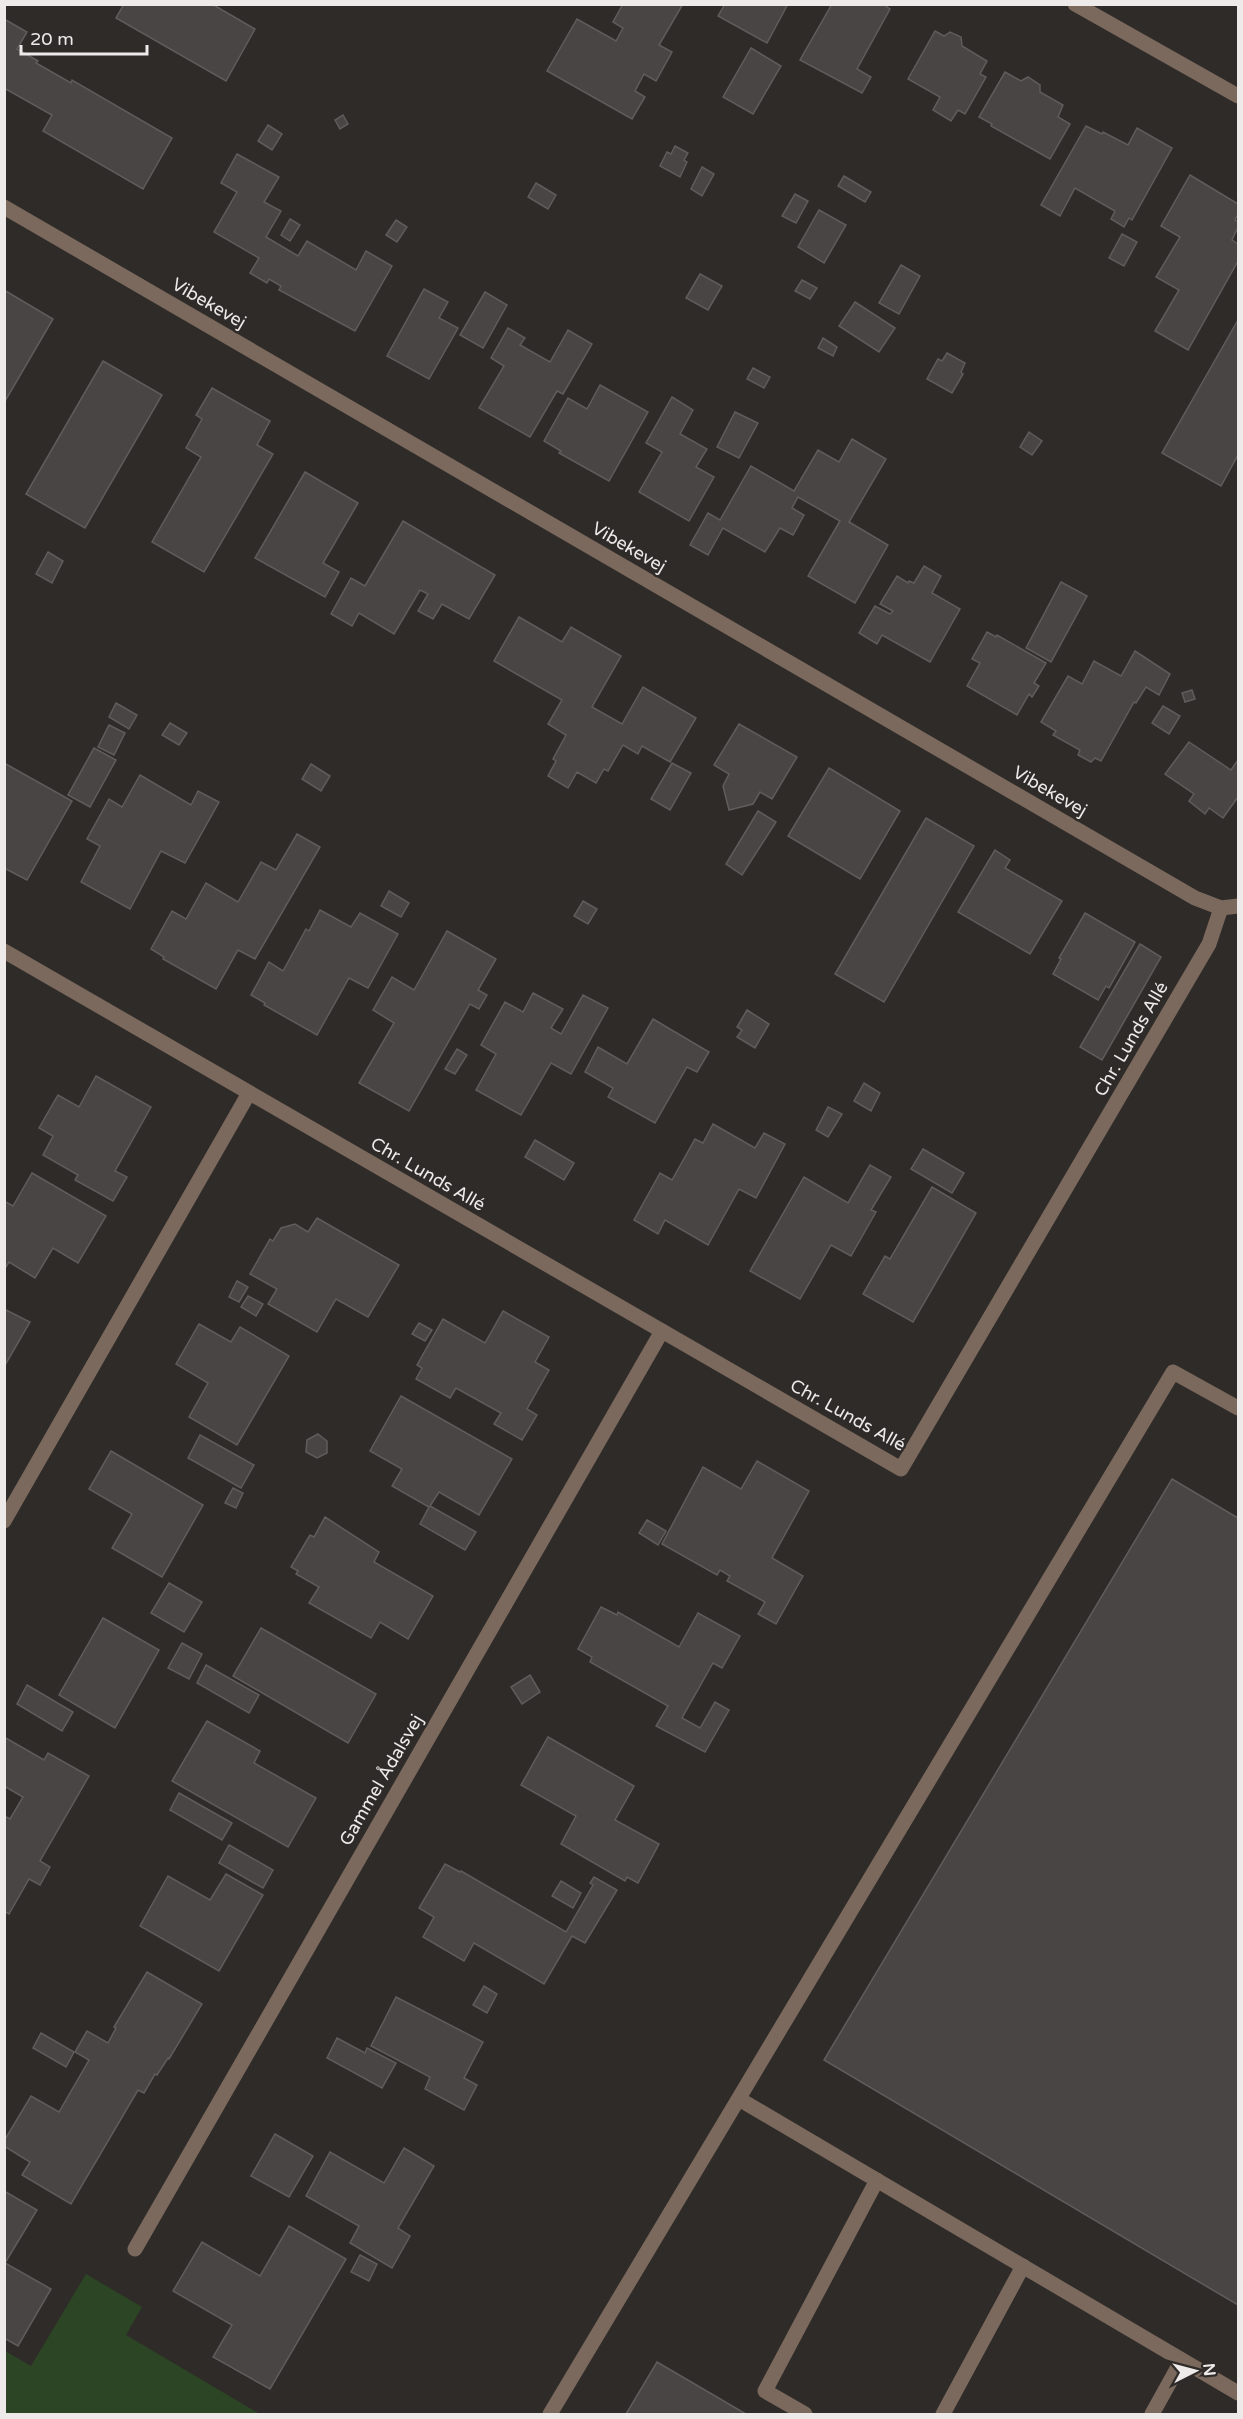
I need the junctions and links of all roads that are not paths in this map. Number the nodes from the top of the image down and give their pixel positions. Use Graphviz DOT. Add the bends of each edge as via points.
graph roads {
  1 [pos="1075,4"];
  2 [pos="1239,96"];
  3 [pos="4,207"];
  4 [pos="1239,906"];
  5 [pos="1221,908"];
  6 [pos="4,951"];
  7 [pos="249,1093"];
  8 [pos="662,1331"];
  9 [pos="1239,1408"];
  10 [pos="4,1521"];
  11 [pos="739,2099"];
  12 [pos="877,2180"];
  13 [pos="135,2249"];
  14 [pos="1023,2266"];
  15 [pos="1182,2360"];
  16 [pos="1239,2393"];
  17 [pos="550,2415"];
  18 [pos="805,2415"];
  19 [pos="943,2415"];
  20 [pos="1152,2415"];
  1 -- 2 [label="street"];
  3 -- 5 [label="street, Vibekevej" via="1174,886"];
  4 -- 5 [label="street, Vibekevej"];
  5 -- 8 [label="street, Chr. Lunds Allé" via="1209,944 901,1469"];
  6 -- 7 [label="street, Chr. Lunds Allé"];
  7 -- 8 [label="street, Chr. Lunds Allé"];
  7 -- 10 [label="street"];
  8 -- 13 [label="street, Gammel Ådalsvej"];
  9 -- 11 [label="street" via="1173,1372"];
  11 -- 12 [label="street"];
  11 -- 17 [label="street"];
  12 -- 14 [label="street"];
  12 -- 18 [label="street" via="765,2391"];
  14 -- 15 [label="street"];
  14 -- 19 [label="street"];
  15 -- 16 [label="street"];
  15 -- 20 [label="street"];
}
